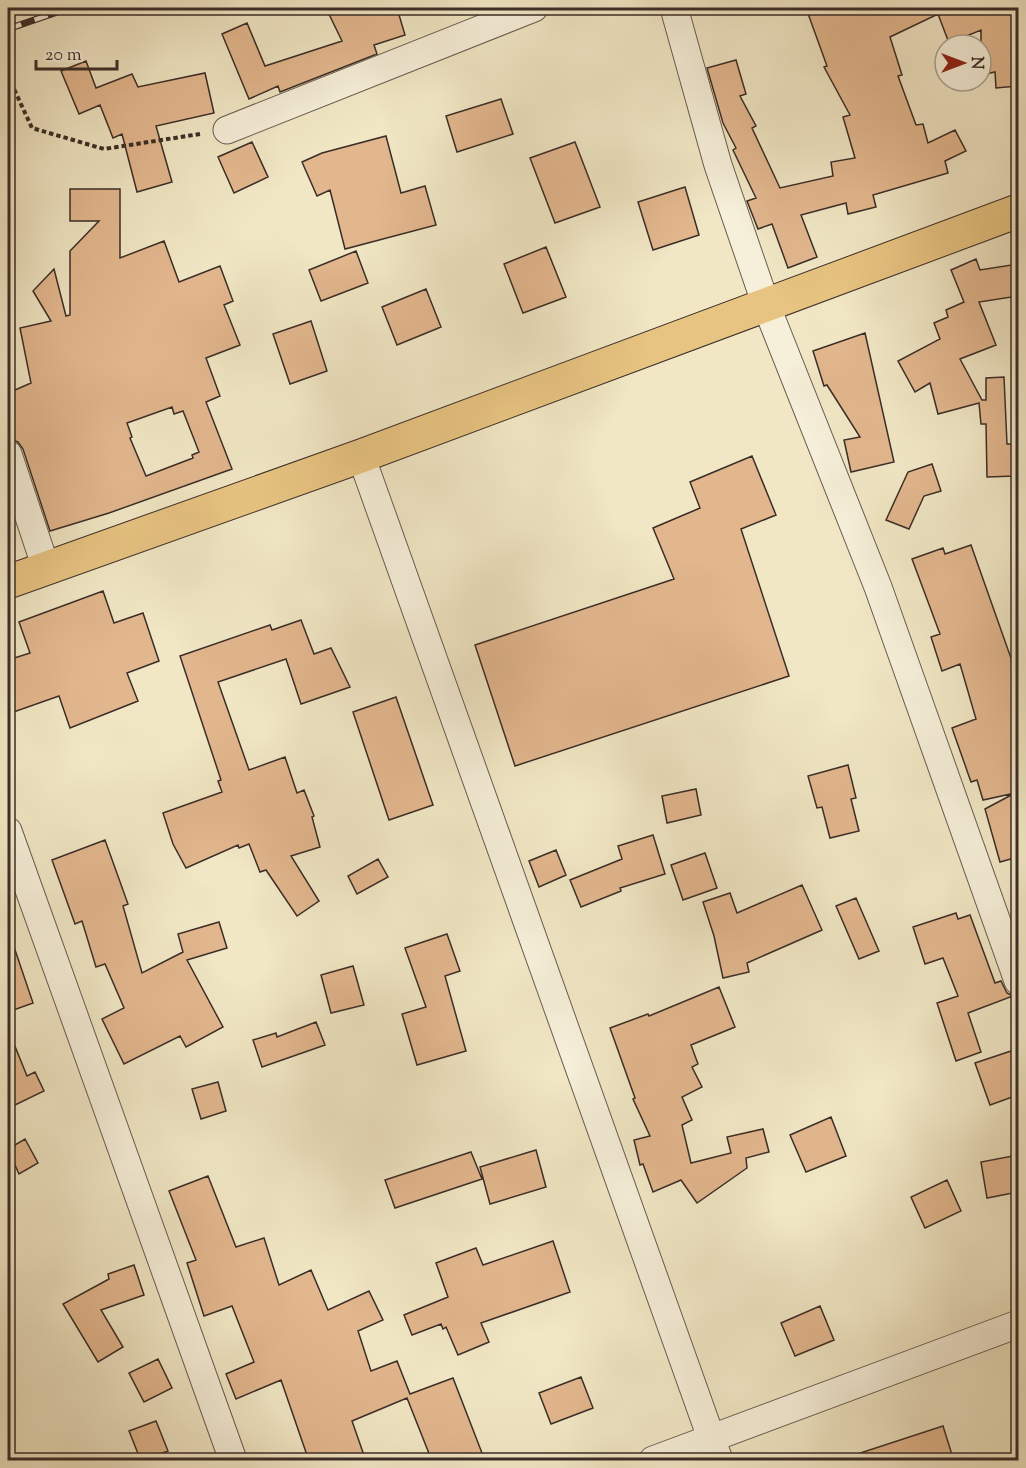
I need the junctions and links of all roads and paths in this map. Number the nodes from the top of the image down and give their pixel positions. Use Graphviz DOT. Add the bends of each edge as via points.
graph roads {
  1 [pos="534,8"];
  2 [pos="674,8"];
  3 [pos="8,76"];
  4 [pos="227,130"];
  5 [pos="1018,211"];
  6 [pos="766,304"];
  7 [pos="8,454"];
  8 [pos="361,456"];
  9 [pos="46,568"];
  10 [pos="8,582"];
  11 [pos="8,831"];
  12 [pos="1018,981"];
  13 [pos="1018,1324"];
  14 [pos="716,1450"];
  15 [pos="232,1461"];
  16 [pos="653,1461"];
  1 -- 4 [label="street"];
  2 -- 6 [label="street" via="718,165"];
  3 -- 4 [label="path" via="32,128 104,149"];
  5 -- 6 [label="main road"];
  6 -- 8 [label="main road"];
  6 -- 12 [label="street" via="878,587"];
  7 -- 9 [label="street"];
  8 -- 9 [label="main road"];
  8 -- 14 [label="street"];
  9 -- 10 [label="main road"];
  11 -- 15 [label="street"];
  13 -- 14 [label="street"];
  14 -- 16 [label="street"];
}
